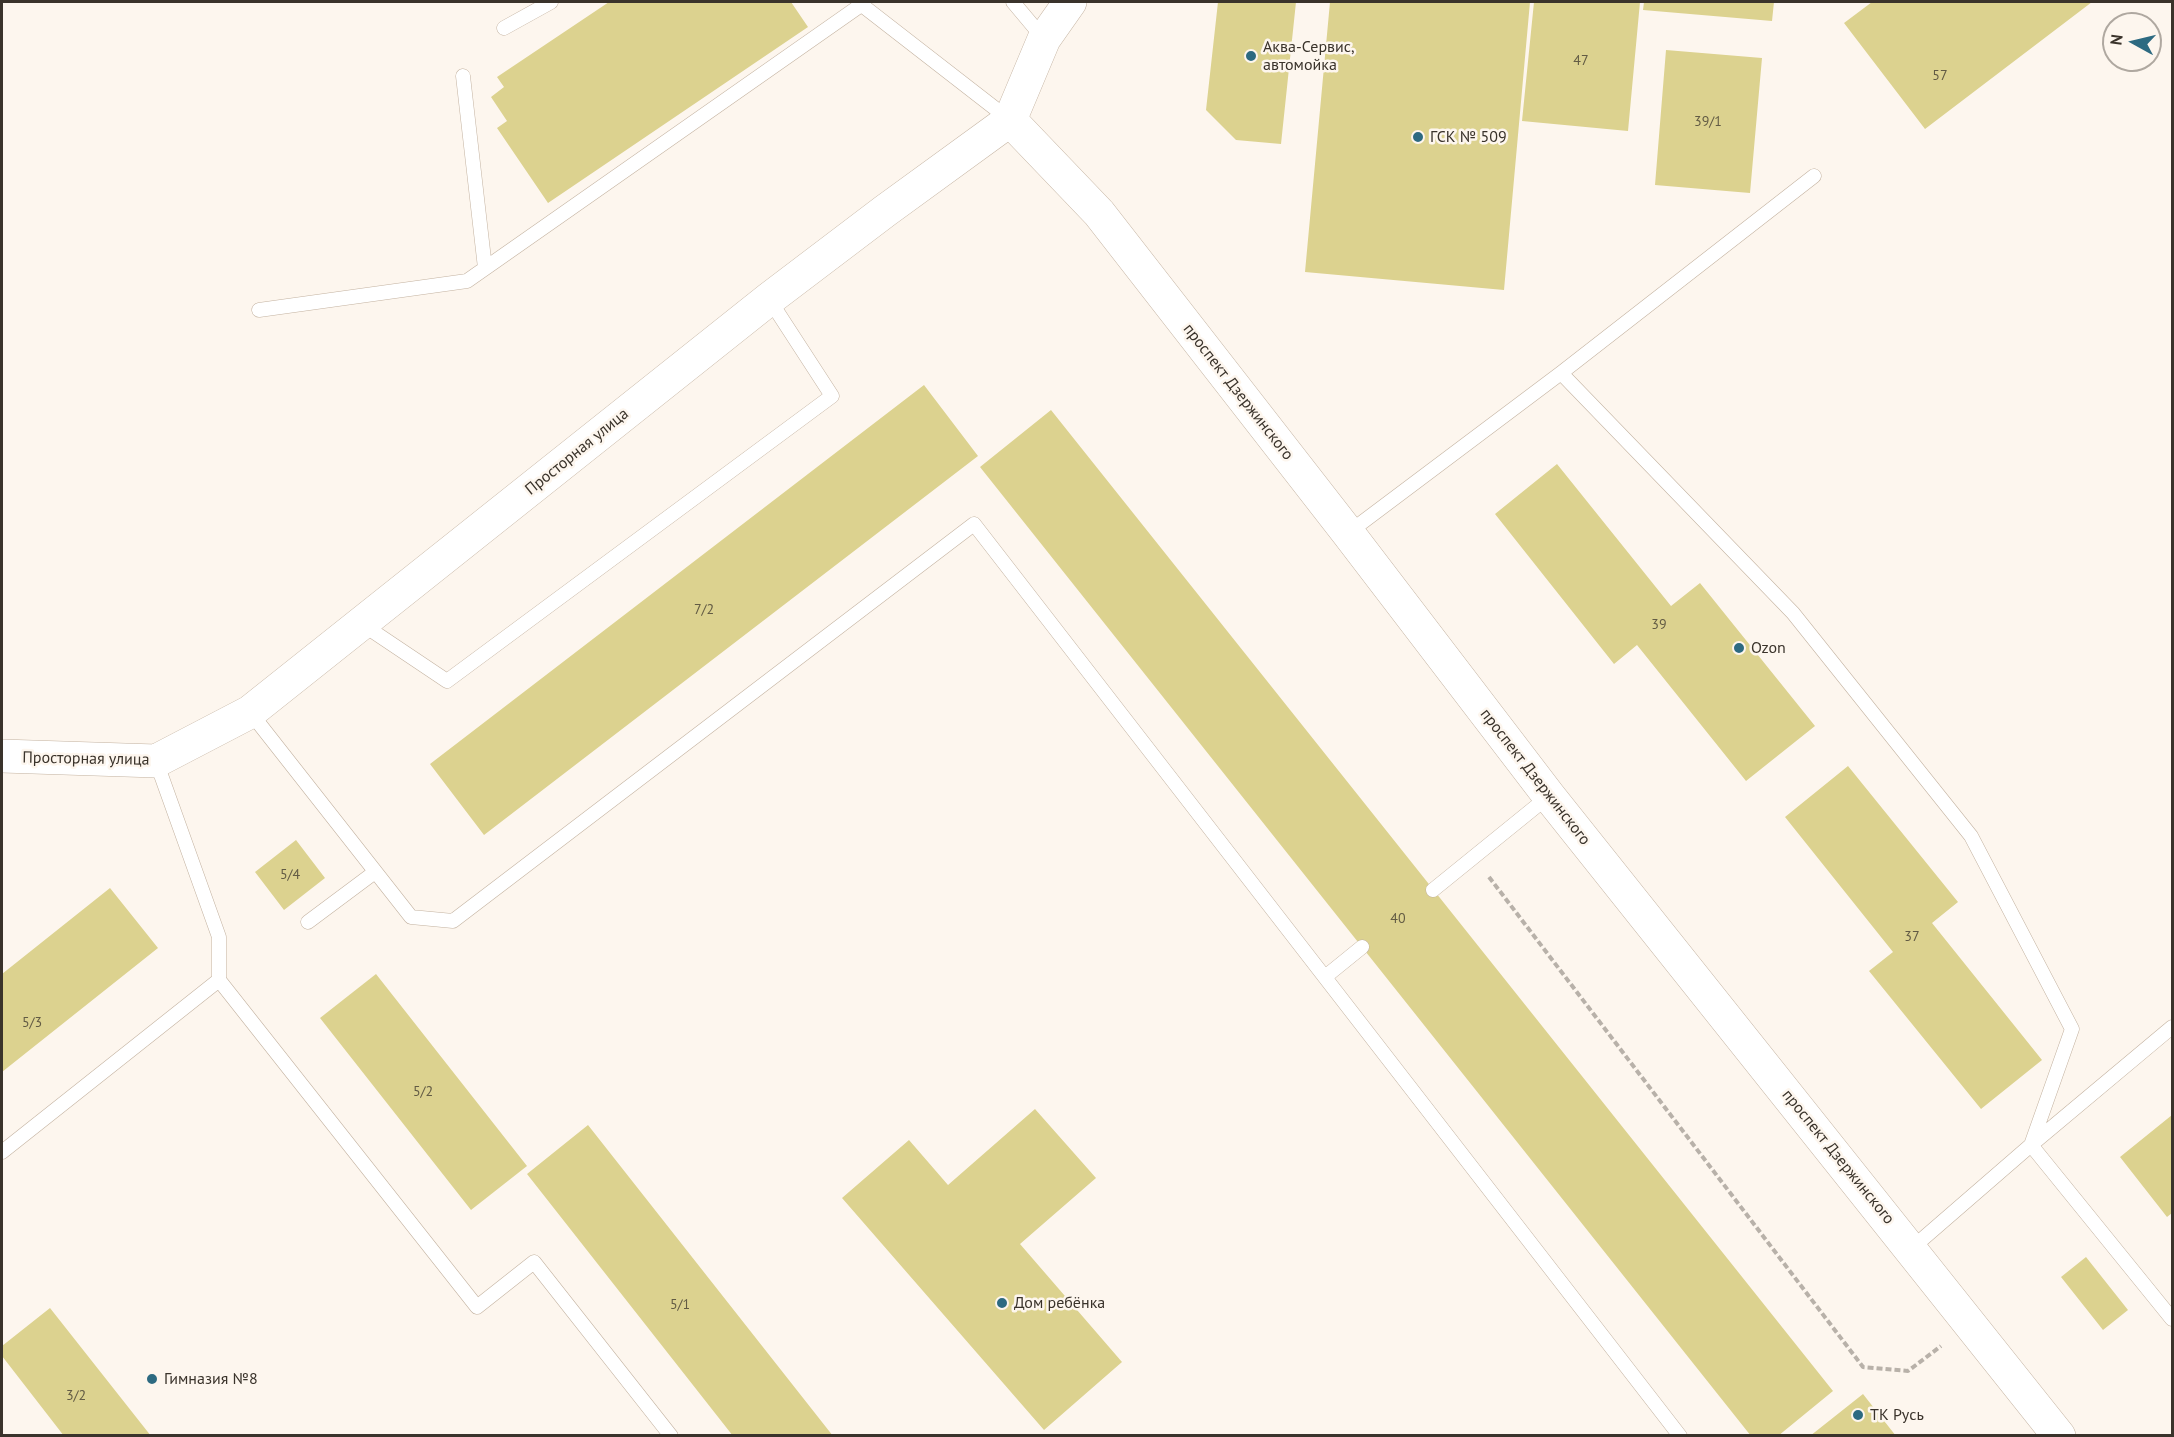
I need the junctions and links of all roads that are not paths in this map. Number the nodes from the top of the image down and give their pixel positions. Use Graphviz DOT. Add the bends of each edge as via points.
graph roads {
  1 [pos="551,2"];
  2 [pos="1013,2"];
  3 [pos="1070,2"];
  4 [pos="860,3"];
  5 [pos="504,28"];
  6 [pos="1044,39"];
  7 [pos="463,76"];
  8 [pos="1010,120"];
  9 [pos="1814,176"];
  10 [pos="485,268"];
  11 [pos="769,299"];
  12 [pos="259,310"];
  13 [pos="1561,373"];
  14 [pos="1348,532"];
  15 [pos="362,624"];
  16 [pos="250,712"];
  17 [pos="2,756"];
  18 [pos="156,761"];
  19 [pos="1550,796"];
  20 [pos="375,872"];
  21 [pos="1433,890"];
  22 [pos="308,922"];
  23 [pos="1362,947"];
  24 [pos="1325,977"];
  25 [pos="219,980"];
  26 [pos="2172,1027"];
  27 [pos="2031,1145"];
  28 [pos="2,1152"];
  29 [pos="1911,1249"];
  30 [pos="2172,1319"];
  31 [pos="671,1436"];
  32 [pos="1680,1436"];
  33 [pos="2059,1436"];
  1 -- 5 [label="lane"];
  2 -- 6 [label="lane"];
  3 -- 6 [label="street"];
  4 -- 8 [label="lane"];
  4 -- 10 [label="lane"];
  6 -- 8 [label="street"];
  7 -- 10 [label="lane"];
  8 -- 11 [label="street, Просторная улица"];
  8 -- 14 [label="street, проспект Дзержинского" via="1099,213"];
  9 -- 13 [label="lane"];
  10 -- 12 [label="lane" via="467,280"];
  11 -- 15 [label="street, Просторная улица"];
  11 -- 15 [label="lane" via="832,396 447,681"];
  13 -- 14 [label="lane"];
  13 -- 27 [label="lane" via="1793,613 1971,836 2072,1029"];
  14 -- 19 [label="street, проспект Дзержинского"];
  15 -- 16 [label="street, Просторная улица"];
  16 -- 18 [label="street, Просторная улица"];
  16 -- 20 [label="lane"];
  17 -- 18 [label="street, Просторная улица"];
  18 -- 25 [label="lane" via="219,937"];
  19 -- 21 [label="lane"];
  19 -- 29 [label="street, проспект Дзержинского"];
  20 -- 22 [label="lane"];
  20 -- 24 [label="lane" via="411,918 453,921 974,524"];
  23 -- 24 [label="lane"];
  24 -- 32 [label="lane"];
  25 -- 28 [label="lane"];
  25 -- 31 [label="lane" via="477,1307 534,1262"];
  26 -- 27 [label="lane"];
  27 -- 29 [label="lane"];
  27 -- 30 [label="lane"];
  29 -- 33 [label="street, проспект Дзержинского"];
}
